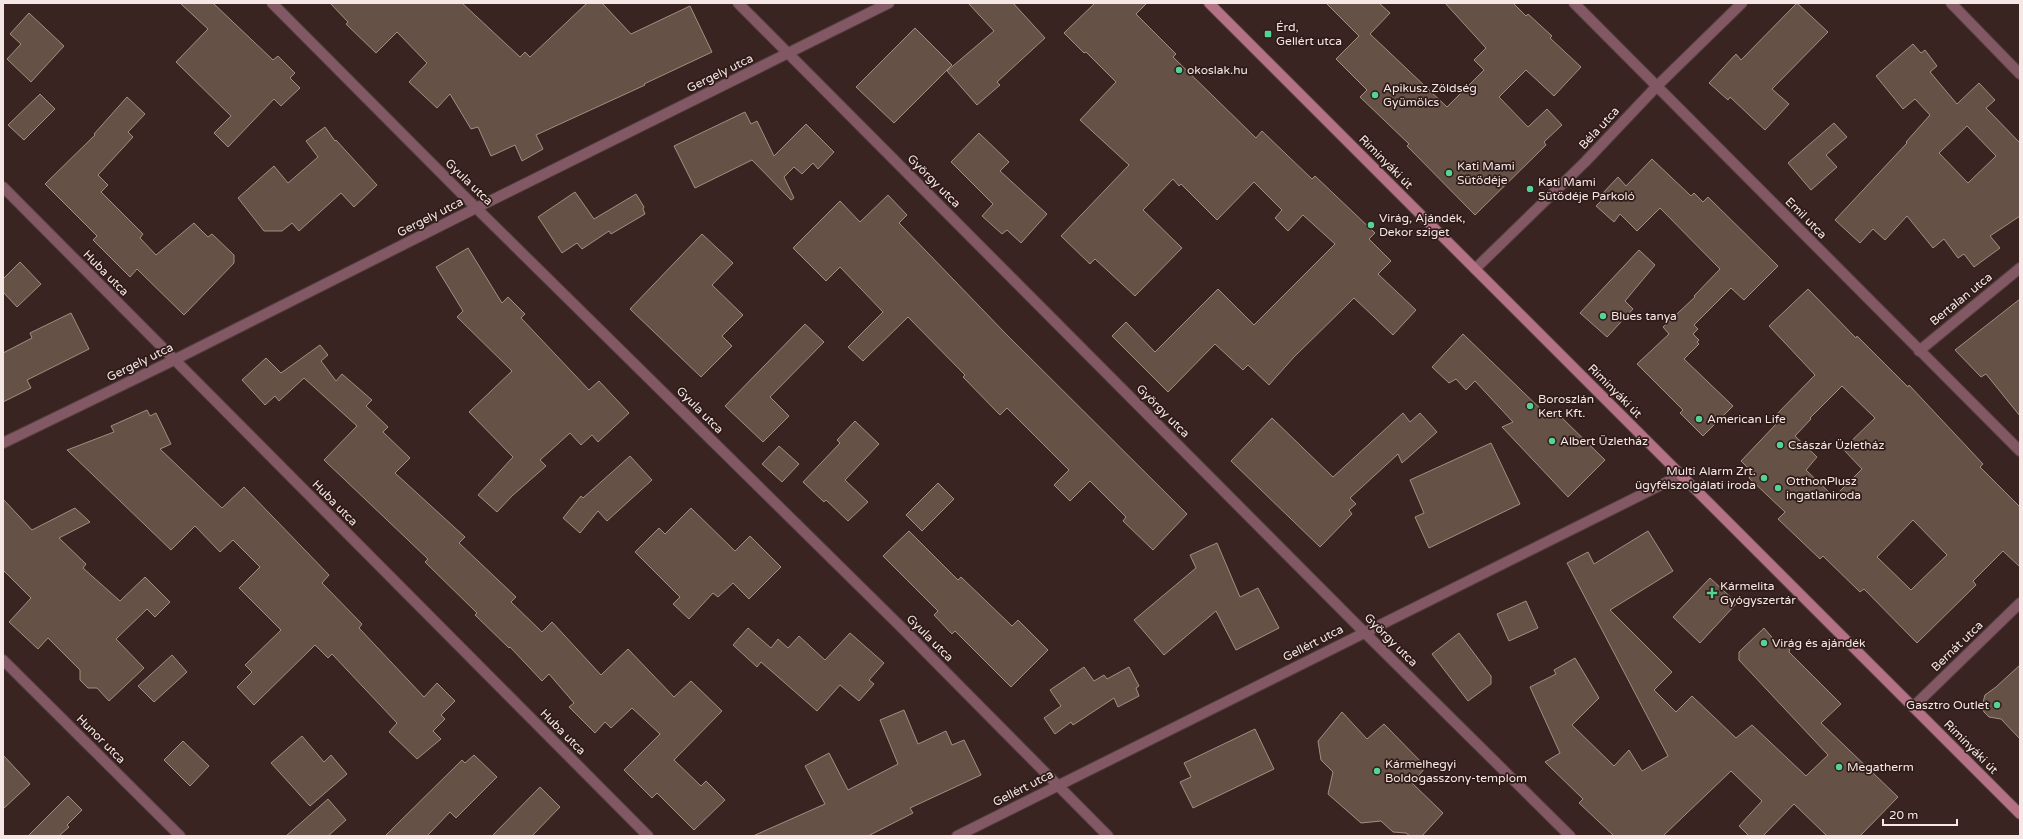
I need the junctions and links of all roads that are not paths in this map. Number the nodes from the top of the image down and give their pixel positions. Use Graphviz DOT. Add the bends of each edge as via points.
graph roads {
  1 [pos="272,3"];
  2 [pos="738,3"];
  3 [pos="889,3"];
  4 [pos="1209,3"];
  5 [pos="1574,3"];
  6 [pos="1742,3"];
  7 [pos="1951,3"];
  8 [pos="789,54"];
  9 [pos="2020,74"];
  10 [pos="1657,86"];
  11 [pos="3,188"];
  12 [pos="476,208"];
  13 [pos="2020,268"];
  14 [pos="1475,269"];
  15 [pos="1919,351"];
  16 [pos="174,360"];
  17 [pos="3,443"];
  18 [pos="2020,452"];
  19 [pos="1681,476"];
  20 [pos="2020,603"];
  21 [pos="1364,632"];
  22 [pos="3,660"];
  23 [pos="1913,707"];
  24 [pos="1058,786"];
  25 [pos="2020,814"];
  26 [pos="180,836"];
  27 [pos="648,836"];
  28 [pos="957,836"];
  29 [pos="1108,836"];
  30 [pos="1570,836"];
  1 -- 12 [label="street, Gyula utca"];
  2 -- 8 [label="street, György utca"];
  3 -- 8 [label="street, Gergely utca"];
  4 -- 14 [label="main road, Riminyáki út"];
  5 -- 10 [label="street, Emil utca"];
  6 -- 10 [label="street, Béla utca"];
  7 -- 9 [label="street"];
  8 -- 12 [label="street, Gergely utca"];
  8 -- 21 [label="street, György utca"];
  10 -- 14 [label="street, Béla utca" via="1585,162"];
  10 -- 15 [label="street, Emil utca"];
  11 -- 16 [label="street, Huba utca"];
  12 -- 16 [label="street, Gergely utca"];
  12 -- 24 [label="street, Gyula utca" via="897,622"];
  13 -- 15 [label="street, Bertalan utca"];
  14 -- 19 [label="main road, Riminyáki út"];
  15 -- 18 [label="street, Emil utca"];
  16 -- 17 [label="street, Gergely utca"];
  16 -- 27 [label="street, Huba utca"];
  19 -- 21 [label="street, Gellért utca"];
  19 -- 23 [label="main road, Riminyáki út"];
  20 -- 23 [label="street, Bernát utca"];
  21 -- 24 [label="street, Gellért utca"];
  21 -- 30 [label="street, György utca"];
  22 -- 26 [label="street, Hunor utca"];
  23 -- 25 [label="main road, Riminyáki út"];
  24 -- 28 [label="street, Gellért utca"];
  24 -- 29 [label="street, Gyula utca"];
}
